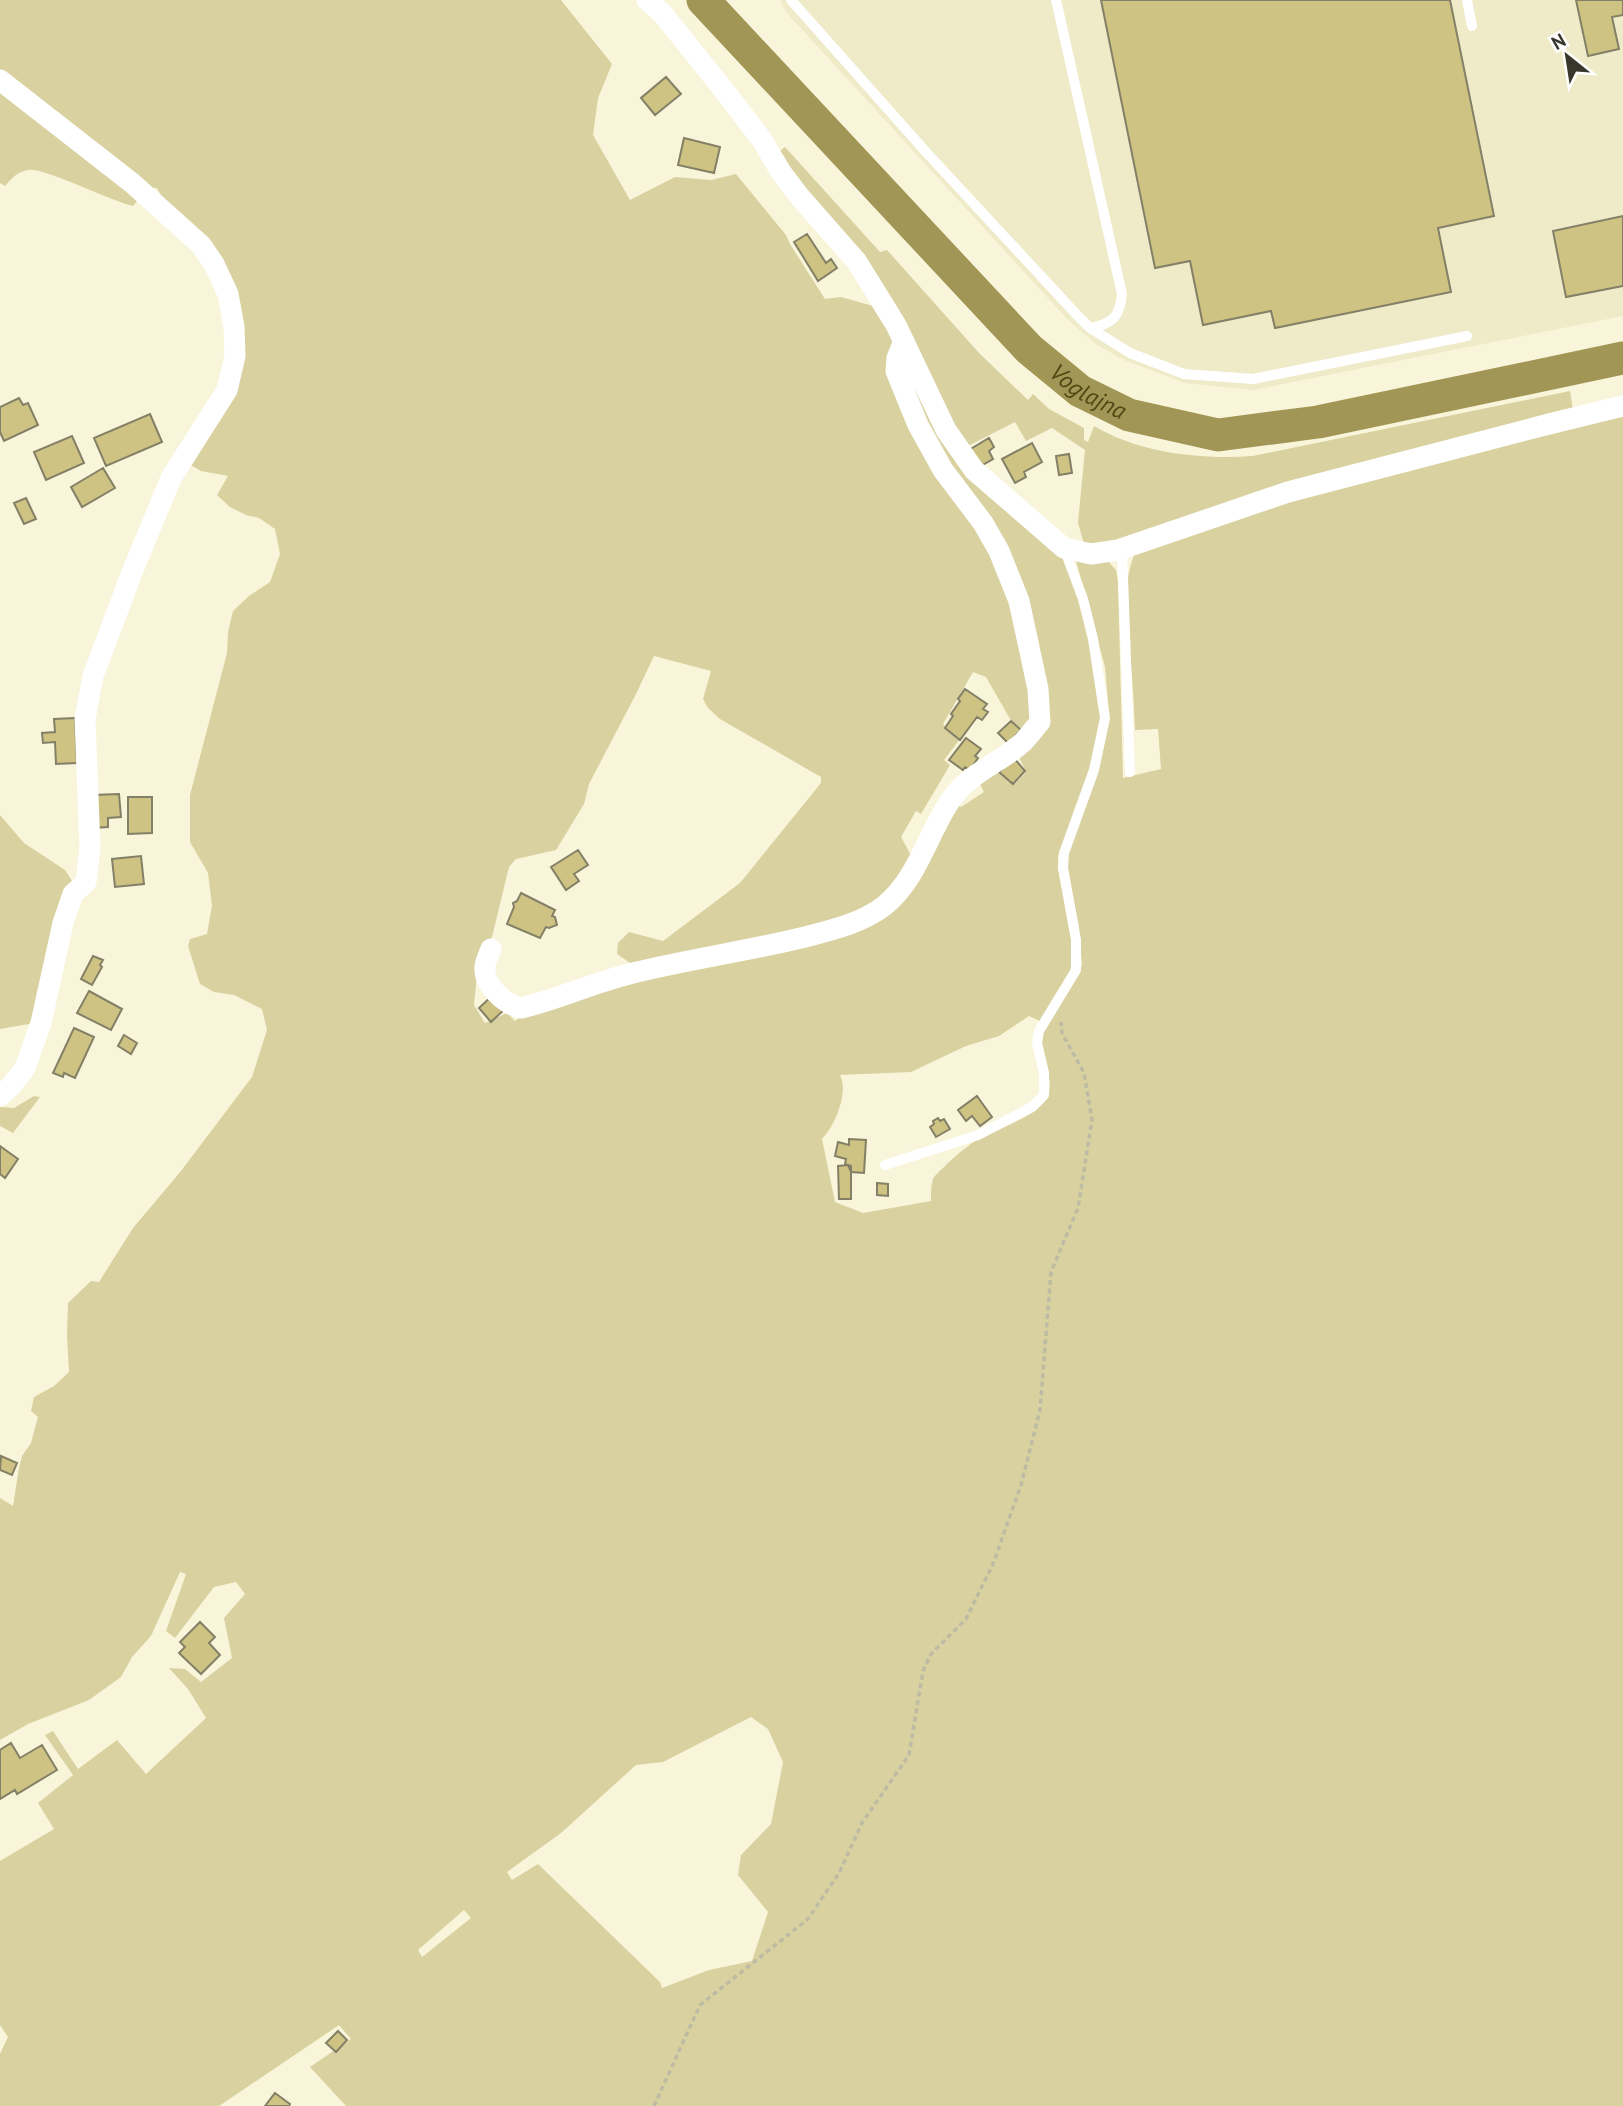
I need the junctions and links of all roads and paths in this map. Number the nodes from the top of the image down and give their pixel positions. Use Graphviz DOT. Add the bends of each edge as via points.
graph roads {
  1 [pos="647,0"];
  2 [pos="791,0"];
  3 [pos="1056,0"];
  4 [pos="1467,0"];
  5 [pos="1472,26"];
  6 [pos="0,80"];
  7 [pos="1090,328"];
  8 [pos="1467,336"];
  9 [pos="904,341"];
  10 [pos="1623,406"];
  11 [pos="1065,548"];
  12 [pos="1122,549"];
  13 [pos="1130,772"];
  14 [pos="491,949"];
  15 [pos="1058,1000"];
  16 [pos="0,1096"];
  17 [pos="884,1165"];
  18 [pos="654,2106"];
  1 -- 9 [label="street" via="723,89 800,197 857,262"];
  2 -- 7 [label="lane"];
  3 -- 7 [label="lane" via="1122,294 1120,310 1113,319"];
  4 -- 5 [label="lane"];
  6 -- 16 [label="street" via="132,183 201,245 228,294 235,356 228,390 171,478 93,676 85,719 90,848 86,882 74,894 64,923 41,1023 25,1068"];
  7 -- 8 [label="lane" via="1130,353 1184,374 1253,379"];
  9 -- 11 [label="street" via="961,454"];
  9 -- 14 [label="street" via="896,371 918,425 943,470 983,523 1019,601 1038,689 1040,722 1022,743 975,774 953,797 903,885 885,905 860,920 780,943 630,973 521,1008 494,991 486,978"];
  10 -- 12 [label="street" via="1289,492"];
  11 -- 12 [label="street" via="1091,554"];
  11 -- 15 [label="lane" via="1093,639 1104,718 1094,770 1064,853 1076,970"];
  12 -- 13 [label="lane"];
  15 -- 17 [label="lane" via="1039,1031 1044,1095 1032,1107 978,1135"];
  15 -- 18 [label="path" via="1062,1033 1084,1073 1092,1120 1078,1208 1051,1272 1040,1410 1021,1485 993,1564 965,1619 931,1654 923,1671 909,1755 862,1823 839,1872 808,1919 700,2004"];
}
